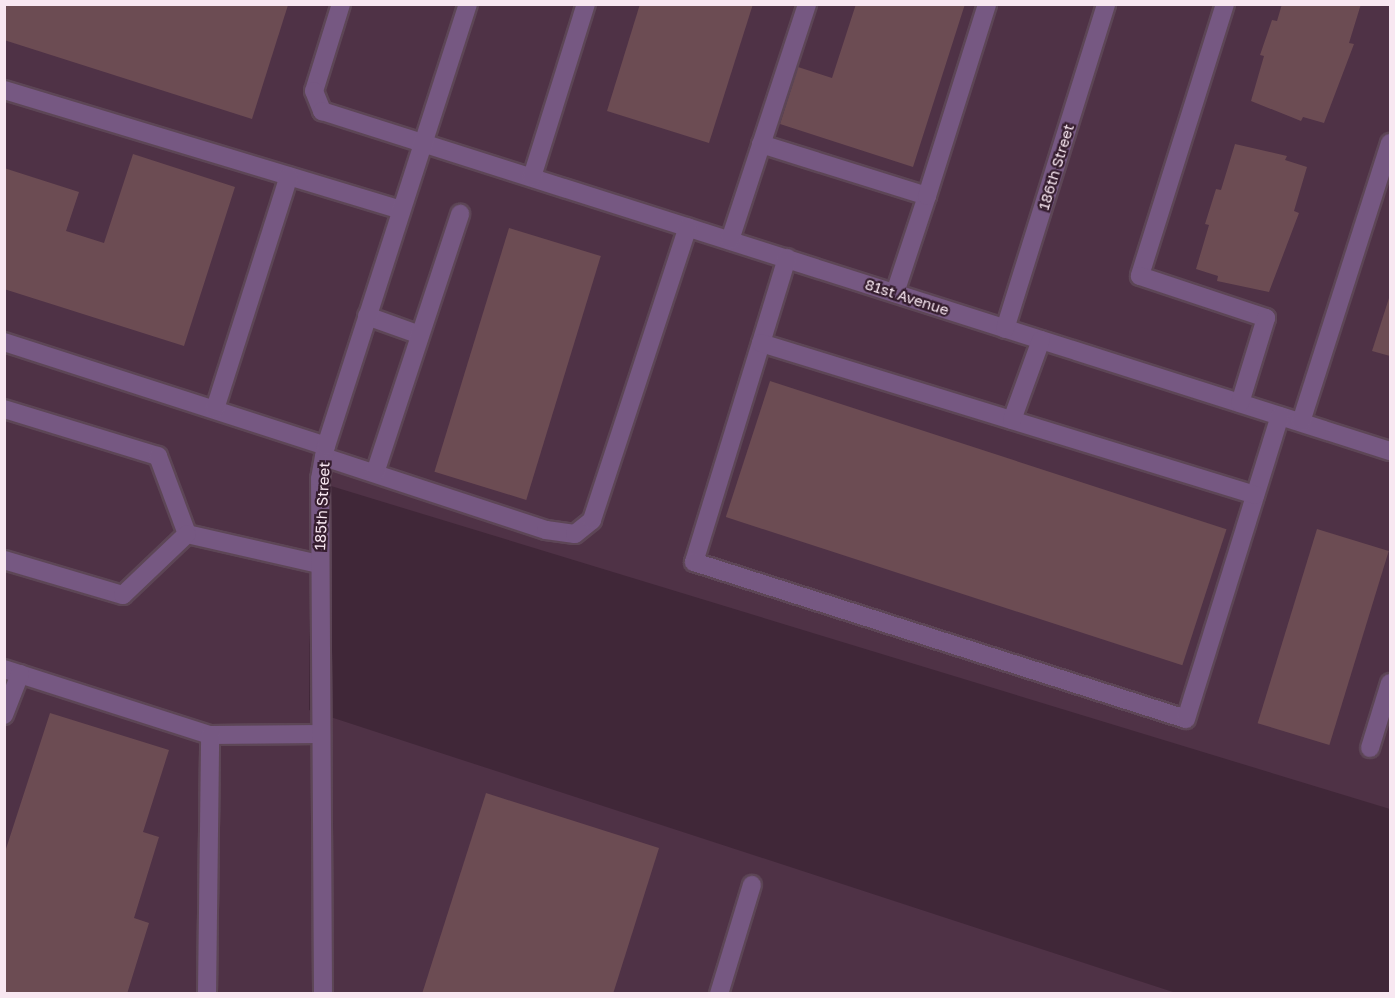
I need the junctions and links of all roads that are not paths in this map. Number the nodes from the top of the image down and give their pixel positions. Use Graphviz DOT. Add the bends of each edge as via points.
graph roads {
  1 [pos="341,4"];
  2 [pos="468,4"];
  3 [pos="586,4"];
  4 [pos="807,4"];
  5 [pos="987,4"];
  6 [pos="1106,4"];
  7 [pos="1225,4"];
  8 [pos="4,90"];
  9 [pos="423,142"];
  10 [pos="1390,143"];
  11 [pos="761,144"];
  12 [pos="289,176"];
  13 [pos="532,177"];
  14 [pos="927,196"];
  15 [pos="401,210"];
  16 [pos="460,214"];
  17 [pos="688,227"];
  18 [pos="730,240"];
  19 [pos="787,258"];
  20 [pos="896,293"];
  21 [pos="368,316"];
  22 [pos="1005,329"];
  23 [pos="420,335"];
  24 [pos="1041,340"];
  25 [pos="4,342"];
  26 [pos="761,343"];
  27 [pos="1240,403"];
  28 [pos="4,409"];
  29 [pos="215,409"];
  30 [pos="1280,416"];
  31 [pos="1012,420"];
  32 [pos="1301,422"];
  33 [pos="325,451"];
  34 [pos="1390,451"];
  35 [pos="375,473"];
  36 [pos="1255,495"];
  37 [pos="187,534"];
  38 [pos="4,560"];
  39 [pos="319,564"];
  40 [pos="12,671"];
  41 [pos="1390,683"];
  42 [pos="4,715"];
  43 [pos="320,734"];
  44 [pos="210,735"];
  45 [pos="1370,748"];
  46 [pos="752,885"];
  47 [pos="207,993"];
  48 [pos="322,993"];
  49 [pos="719,993"];
  1 -- 9 [label="street, 81st Avenue" via="314,91 322,111"];
  2 -- 9 [label="street, 185th Street"];
  3 -- 13 [label="street"];
  4 -- 11 [label="street"];
  5 -- 14 [label="street"];
  6 -- 22 [label="street, 186th Street"];
  7 -- 27 [label="street" via="1140,276 1266,318"];
  8 -- 12 [label="street"];
  9 -- 13 [label="street, 81st Avenue"];
  9 -- 15 [label="street, 185th Street"];
  10 -- 32 [label="street"];
  11 -- 14 [label="street"];
  11 -- 18 [label="street"];
  12 -- 15 [label="street"];
  12 -- 29 [label="street"];
  13 -- 17 [label="street, 81st Avenue"];
  14 -- 20 [label="street"];
  15 -- 21 [label="street, 185th Street"];
  16 -- 23 [label="street"];
  17 -- 18 [label="street, 81st Avenue"];
  17 -- 35 [label="street" via="592,520 575,534 546,530"];
  18 -- 19 [label="street, 81st Avenue"];
  19 -- 20 [label="street, 81st Avenue"];
  19 -- 26 [label="street"];
  20 -- 22 [label="street, 81st Avenue"];
  21 -- 23 [label="street"];
  21 -- 33 [label="street, 185th Street"];
  22 -- 24 [label="street, 81st Avenue"];
  23 -- 35 [label="street"];
  24 -- 27 [label="street, 81st Avenue"];
  24 -- 31 [label="street"];
  25 -- 29 [label="street"];
  26 -- 31 [label="street"];
  26 -- 36 [label="street" via="694,562 1186,719"];
  27 -- 30 [label="street, 81st Avenue"];
  28 -- 37 [label="street" via="158,456"];
  29 -- 33 [label="street"];
  30 -- 32 [label="street, 81st Avenue"];
  30 -- 36 [label="street"];
  31 -- 36 [label="street"];
  32 -- 34 [label="street, 81st Avenue"];
  33 -- 35 [label="street"];
  33 -- 39 [label="street, 185th Street" via="318,502"];
  37 -- 38 [label="street" via="123,595"];
  37 -- 39 [label="street"];
  39 -- 43 [label="street, 185th Street"];
  40 -- 42 [label="street"];
  40 -- 44 [label="street"];
  41 -- 45 [label="street"];
  43 -- 44 [label="street"];
  43 -- 48 [label="street, 185th Street"];
  44 -- 47 [label="street"];
  46 -- 49 [label="street"];
}
